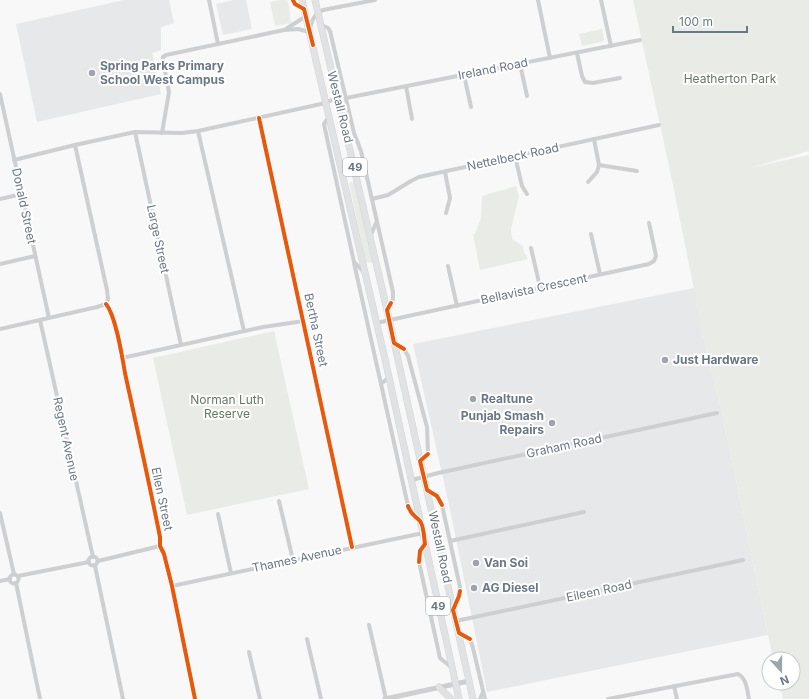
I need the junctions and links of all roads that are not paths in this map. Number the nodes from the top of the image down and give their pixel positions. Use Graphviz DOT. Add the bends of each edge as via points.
graph roads {
  1 [pos="209,0"];
  2 [pos="293,0"];
  3 [pos="302,0"];
  4 [pos="315,0"];
  5 [pos="375,0"];
  6 [pos="538,0"];
  7 [pos="601,0"];
  8 [pos="304,9"];
  9 [pos="317,12"];
  10 [pos="306,16"];
  11 [pos="320,25"];
  12 [pos="284,30"];
  13 [pos="310,32"];
  14 [pos="640,40"];
  15 [pos="218,44"];
  16 [pos="611,46"];
  17 [pos="577,53"];
  18 [pos="550,58"];
  19 [pos="520,64"];
  20 [pos="464,75"];
  21 [pos="620,78"];
  22 [pos="406,86"];
  23 [pos="0,94"];
  24 [pos="527,96"];
  25 [pos="338,98"];
  26 [pos="346,98"];
  27 [pos="1,103"];
  28 [pos="326,103"];
  29 [pos="471,107"];
  30 [pos="330,116"];
  31 [pos="259,118"];
  32 [pos="412,118"];
  33 [pos="659,125"];
  34 [pos="198,131"];
  35 [pos="135,132"];
  36 [pos="162,133"];
  37 [pos="594,139"];
  38 [pos="75,145"];
  39 [pos="516,156"];
  40 [pos="14,160"];
  41 [pos="599,164"];
  42 [pos="637,171"];
  43 [pos="445,172"];
  44 [pos="588,182"];
  45 [pos="22,194"];
  46 [pos="527,194"];
  47 [pos="0,199"];
  48 [pos="372,199"];
  49 [pos="446,213"];
  50 [pos="376,221"];
  51 [pos="649,223"];
  52 [pos="591,234"];
  53 [pos="370,237"];
  54 [pos="531,248"];
  55 [pos="35,256"];
  56 [pos="354,262"];
  57 [pos="0,264"];
  58 [pos="448,266"];
  59 [pos="365,273"];
  60 [pos="600,274"];
  61 [pos="540,287"];
  62 [pos="106,304"];
  63 [pos="457,306"];
  64 [pos="387,310"];
  65 [pos="49,318"];
  66 [pos="40,320"];
  67 [pos="389,320"];
  68 [pos="304,321"];
  69 [pos="376,323"];
  70 [pos="0,329"];
  71 [pos="244,331"];
  72 [pos="394,343"];
  73 [pos="181,345"];
  74 [pos="397,357"];
  75 [pos="122,358"];
  76 [pos="385,360"];
  77 [pos="388,378"];
  78 [pos="381,384"];
  79 [pos="717,413"];
  80 [pos="420,461"];
  81 [pos="424,477"];
  82 [pos="412,480"];
  83 [pos="427,490"];
  84 [pos="279,501"];
  85 [pos="584,512"];
  86 [pos="0,513"];
  87 [pos="218,514"];
  88 [pos="421,522"];
  89 [pos="423,533"];
  90 [pos="450,541"];
  91 [pos="425,544"];
  92 [pos="160,546"];
  93 [pos="352,547"];
  94 [pos="92,557"];
  95 [pos="292,560"];
  96 [pos="743,560"];
  97 [pos="98,561"];
  98 [pos="89,562"];
  99 [pos="95,566"];
  100 [pos="231,573"];
  101 [pos="14,574"];
  102 [pos="18,576"];
  103 [pos="10,579"];
  104 [pos="0,581"];
  105 [pos="16,583"];
  106 [pos="172,586"];
  107 [pos="453,610"];
  108 [pos="456,621"];
  109 [pos="369,625"];
  110 [pos="459,633"];
  111 [pos="307,639"];
  112 [pos="249,652"];
  113 [pos="452,668"];
  114 [pos="469,681"];
  115 [pos="455,683"];
  116 [pos="674,686"];
  117 [pos="439,687"];
  118 [pos="483,692"];
  119 [pos="40,699"];
  120 [pos="123,699"];
  121 [pos="195,699"];
  122 [pos="260,699"];
  123 [pos="321,699"];
  124 [pos="386,699"];
  125 [pos="451,699"];
  126 [pos="459,699"];
  127 [pos="473,699"];
  128 [pos="480,699"];
  129 [pos="485,699"];
  130 [pos="608,699"];
  131 [pos="677,699"];
  132 [pos="748,699"];
  1 -- 15 [label="street"];
  2 -- 8 [label="street"];
  3 -- 8 [label="main road, Westall Road / 49"];
  4 -- 9 [label="main road, Westall Road / 49"];
  5 -- 9 [label="street"];
  6 -- 18 [label="street"];
  7 -- 16 [label="street"];
  8 -- 10 [label="main road, Westall Road / 49"];
  9 -- 11 [label="main road, Westall Road / 49"];
  9 -- 13 [label="street"];
  10 -- 12 [label="street"];
  10 -- 13 [label="main road, Westall Road / 49"];
  11 -- 25 [label="main road, Westall Road / 49"];
  11 -- 26 [label="street, Westall Road" via="330,31"];
  12 -- 13 [label="street" via="298,29"];
  12 -- 15 [label="street"];
  13 -- 28 [label="main road, Westall Road / 49"];
  14 -- 16 [label="street, Ireland Road"];
  15 -- 36 [label="street" via="163,57 168,92"];
  16 -- 17 [label="street, Ireland Road"];
  17 -- 18 [label="street, Ireland Road"];
  17 -- 21 [label="street" via="585,82"];
  18 -- 19 [label="street, Ireland Road"];
  19 -- 20 [label="street, Ireland Road"];
  19 -- 24 [label="street"];
  20 -- 22 [label="street, Ireland Road"];
  20 -- 29 [label="street"];
  22 -- 26 [label="street, Ireland Road"];
  22 -- 32 [label="street"];
  23 -- 27 [label="street, Donald Street"];
  25 -- 28 [label="street"];
  25 -- 53 [label="main road, Westall Road / 49"];
  26 -- 48 [label="street, Westall Road"];
  27 -- 40 [label="street, Donald Street"];
  28 -- 30 [label="main road, Westall Road / 49"];
  28 -- 31 [label="street"];
  30 -- 56 [label="street, Westall Road" via="324,127"];
  30 -- 59 [label="main road, Westall Road / 49"];
  31 -- 34 [label="street"];
  31 -- 68 [label="street, Bertha Street"];
  33 -- 37 [label="street, Nettelbeck Road"];
  34 -- 36 [label="street" via="182,134"];
  34 -- 71 [label="street"];
  35 -- 36 [label="street"];
  35 -- 38 [label="street"];
  35 -- 73 [label="street, Large Street"];
  37 -- 39 [label="street, Nettelbeck Road"];
  37 -- 41 [label="street"];
  38 -- 40 [label="street"];
  38 -- 62 [label="street, Ellen Street" via="107,290"];
  39 -- 43 [label="street, Nettelbeck Road"];
  39 -- 46 [label="street" via="522,186"];
  40 -- 45 [label="street, Donald Street"];
  41 -- 42 [label="street"];
  41 -- 44 [label="street" via="597,172"];
  43 -- 48 [label="street, Nettelbeck Road" via="414,179 388,195"];
  43 -- 49 [label="street" via="450,198"];
  45 -- 47 [label="street"];
  45 -- 55 [label="street, Donald Street"];
  48 -- 50 [label="street, Westall Road"];
  50 -- 53 [label="street"];
  50 -- 64 [label="street, Westall Road" via="393,292 393,299"];
  51 -- 60 [label="street, Bellavista Crescent" via="656,254 654,261"];
  52 -- 60 [label="street"];
  53 -- 64 [label="main road, Westall Road / 49"];
  54 -- 61 [label="street"];
  55 -- 57 [label="street"];
  55 -- 65 [label="street, Donald Street"];
  56 -- 59 [label="street"];
  56 -- 78 [label="street, Westall Road"];
  58 -- 63 [label="street"];
  59 -- 69 [label="main road, Westall Road / 49"];
  60 -- 61 [label="street, Bellavista Crescent"];
  61 -- 63 [label="street, Bellavista Crescent"];
  62 -- 65 [label="street"];
  62 -- 75 [label="street, Ellen Street" via="113,319"];
  63 -- 67 [label="street, Bellavista Crescent"];
  64 -- 67 [label="main road, Westall Road / 49"];
  65 -- 66 [label="street"];
  66 -- 70 [label="street"];
  66 -- 94 [label="street, Regent Avenue"];
  67 -- 69 [label="street, Bellavista Crescent"];
  67 -- 72 [label="main road, Westall Road / 49"];
  68 -- 71 [label="street"];
  68 -- 93 [label="street, Bertha Street"];
  69 -- 76 [label="main road, Westall Road / 49"];
  71 -- 73 [label="street"];
  72 -- 74 [label="main road, Westall Road / 49"];
  72 -- 80 [label="street" via="404,349 408,356 426,427 428,454"];
  73 -- 75 [label="street"];
  74 -- 76 [label="main road"];
  74 -- 80 [label="main road, Westall Road / 49"];
  75 -- 92 [label="street, Ellen Street"];
  76 -- 77 [label="main road, Westall Road / 49"];
  77 -- 78 [label="street"];
  77 -- 82 [label="main road, Westall Road / 49"];
  78 -- 88 [label="street, Westall Road" via="408,506 411,514"];
  79 -- 81 [label="street, Graham Road"];
  80 -- 81 [label="main road, Westall Road / 49"];
  81 -- 82 [label="street, Graham Road"];
  81 -- 83 [label="main road, Westall Road / 49"];
  82 -- 88 [label="main road, Westall Road / 49"];
  83 -- 90 [label="street, Westall Road" via="437,496 442,505"];
  83 -- 107 [label="main road, Westall Road / 49"];
  84 -- 95 [label="street"];
  85 -- 90 [label="street"];
  86 -- 101 [label="street"];
  87 -- 100 [label="street"];
  88 -- 89 [label="main road, Westall Road / 49"];
  89 -- 91 [label="main road, Westall Road / 49"];
  89 -- 93 [label="street, Thames Avenue"];
  90 -- 107 [label="street, Westall Road" via="460,591"];
  91 -- 113 [label="main road, Westall Road / 49"];
  91 -- 113 [label="street, Westall Road" via="420,551 419,562 440,658"];
  92 -- 97 [label="street"];
  92 -- 106 [label="street, Ellen Street"];
  93 -- 95 [label="street, Thames Avenue"];
  94 -- 97 [label="street"];
  94 -- 98 [label="street"];
  95 -- 100 [label="street, Thames Avenue"];
  96 -- 108 [label="street, Eileen Road"];
  97 -- 99 [label="street"];
  98 -- 99 [label="street"];
  98 -- 102 [label="street"];
  99 -- 120 [label="street"];
  100 -- 106 [label="street, Thames Avenue"];
  101 -- 102 [label="street"];
  101 -- 103 [label="street"];
  102 -- 105 [label="street" via="19,580"];
  103 -- 104 [label="street"];
  103 -- 105 [label="street" via="12,583"];
  105 -- 119 [label="street"];
  106 -- 121 [label="street, Ellen Street"];
  107 -- 108 [label="main road, Westall Road / 49"];
  108 -- 110 [label="main road, Westall Road / 49"];
  109 -- 124 [label="street"];
  110 -- 114 [label="main road, Westall Road / 49"];
  110 -- 118 [label="street" via="470,640"];
  111 -- 123 [label="street"];
  112 -- 122 [label="street"];
  113 -- 115 [label="main road, Westall Road / 49"];
  114 -- 115 [label="street"];
  114 -- 127 [label="main road, Westall Road / 49"];
  115 -- 117 [label="street"];
  115 -- 126 [label="main road, Westall Road / 49"];
  116 -- 130 [label="street"];
  116 -- 131 [label="street"];
  116 -- 132 [label="street" via="738,674 745,680"];
  117 -- 124 [label="street"];
  117 -- 125 [label="main road"];
  118 -- 128 [label="street"];
  118 -- 129 [label="street"];
}
